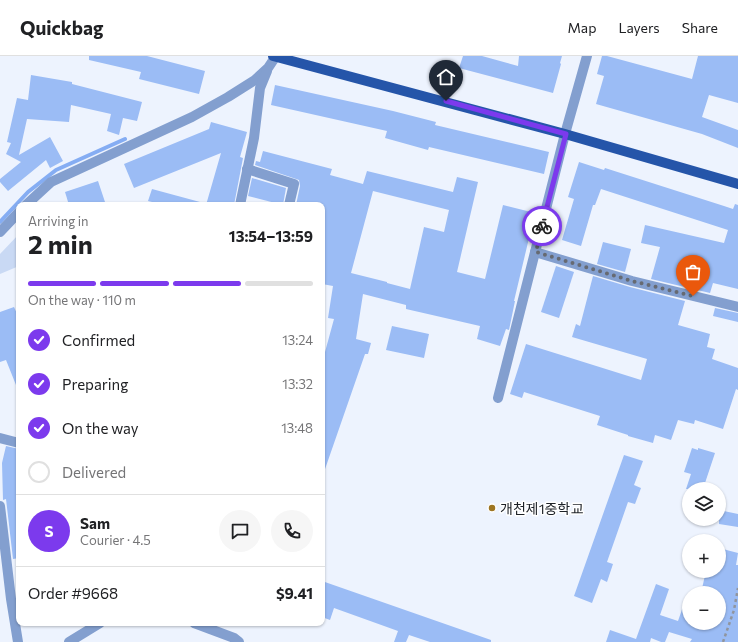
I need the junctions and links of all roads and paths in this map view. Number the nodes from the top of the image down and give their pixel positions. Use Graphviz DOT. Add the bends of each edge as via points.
graph roads {
  1 [pos="275,56"];
  2 [pos="587,56"];
  3 [pos="268,68"];
  4 [pos="566,134"];
  5 [pos="247,170"];
  6 [pos="738,184"];
  7 [pos="29,202"];
  8 [pos="241,202"];
  9 [pos="290,202"];
  10 [pos="16,215"];
  11 [pos="0,232"];
  12 [pos="536,252"];
  13 [pos="738,307"];
  14 [pos="498,398"];
  15 [pos="0,438"];
  16 [pos="16,442"];
  17 [pos="0,506"];
  18 [pos="738,588"];
  19 [pos="95,626"];
  20 [pos="202,626"];
  21 [pos="18,642"];
  22 [pos="69,642"];
  23 [pos="240,642"];
  24 [pos="723,642"];
  1 -- 3 [label="street"];
  1 -- 4 [label="main road"];
  2 -- 4 [label="street"];
  3 -- 5 [label="street" via="260,88"];
  3 -- 7 [label="street" via="255,80 192,117 51,182"];
  4 -- 6 [label="main road"];
  4 -- 12 [label="street"];
  5 -- 8 [label="street"];
  5 -- 9 [label="street" via="294,184"];
  10 -- 11 [label="street"];
  12 -- 13 [label="street" via="632,281"];
  12 -- 14 [label="street"];
  15 -- 16 [label="street"];
  17 -- 21 [label="street"];
  18 -- 24 [label="path" via="734,610"];
  19 -- 22 [label="street"];
  20 -- 23 [label="street"];
}
